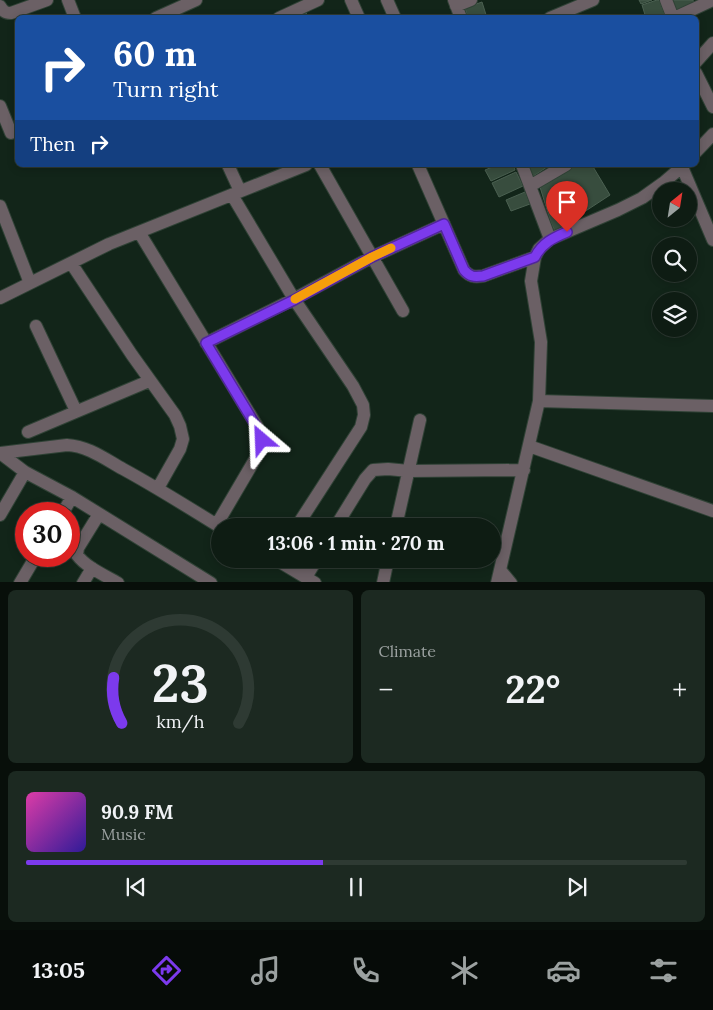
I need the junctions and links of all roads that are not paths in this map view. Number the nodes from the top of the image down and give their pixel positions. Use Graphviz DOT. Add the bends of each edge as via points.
graph roads {
  1 [pos="47,0"];
  2 [pos="68,0"];
  3 [pos="196,0"];
  4 [pos="318,0"];
  5 [pos="351,0"];
  6 [pos="387,0"];
  7 [pos="471,0"];
  8 [pos="593,0"];
  9 [pos="666,0"];
  10 [pos="713,0"];
  11 [pos="0,6"];
  12 [pos="457,8"];
  13 [pos="74,15"];
  14 [pos="163,15"];
  15 [pos="286,15"];
  16 [pos="358,15"];
  17 [pos="394,15"];
  18 [pos="557,15"];
  19 [pos="673,15"];
  20 [pos="680,15"];
  21 [pos="713,43"];
  22 [pos="699,59"];
  23 [pos="699,79"];
  24 [pos="0,106"];
  25 [pos="713,107"];
  26 [pos="10,134"];
  27 [pos="713,134"];
  28 [pos="699,149"];
  29 [pos="229,167"];
  30 [pos="321,167"];
  31 [pos="419,167"];
  32 [pos="523,167"];
  33 [pos="563,167"];
  34 [pos="682,167"];
  35 [pos="683,167"];
  36 [pos="286,169"];
  37 [pos="530,186"];
  38 [pos="236,193"];
  39 [pos="0,206"];
  40 [pos="444,224"];
  41 [pos="139,232"];
  42 [pos="550,240"];
  43 [pos="713,240"];
  44 [pos="372,257"];
  45 [pos="535,257"];
  46 [pos="71,263"];
  47 [pos="30,283"];
  48 [pos="0,298"];
  49 [pos="294,300"];
  50 [pos="403,312"];
  51 [pos="36,326"];
  52 [pos="206,343"];
  53 [pos="149,381"];
  54 [pos="539,401"];
  55 [pos="713,406"];
  56 [pos="76,411"];
  57 [pos="420,420"];
  58 [pos="28,432"];
  59 [pos="529,446"];
  60 [pos="0,453"];
  61 [pos="524,470"];
  62 [pos="410,471"];
  63 [pos="25,472"];
  64 [pos="158,488"];
  65 [pos="72,497"];
  66 [pos="69,502"];
  67 [pos="713,511"];
  68 [pos="99,514"];
  69 [pos="0,515"];
  70 [pos="222,518"];
  71 [pos="302,518"];
  72 [pos="341,518"];
  73 [pos="398,518"];
  74 [pos="211,522"];
  75 [pos="29,567"];
  76 [pos="92,568"];
  77 [pos="291,568"];
  78 [pos="386,568"];
  79 [pos="499,577"];
  80 [pos="310,580"];
  81 [pos="20,582"];
  82 [pos="84,582"];
  83 [pos="118,582"];
  84 [pos="211,582"];
  85 [pos="383,582"];
  86 [pos="511,582"];
  1 -- 11 [label="street" via="7,13"];
  2 -- 13 [label="street"];
  3 -- 14 [label="street"];
  4 -- 15 [label="street"];
  5 -- 16 [label="street"];
  6 -- 17 [label="street"];
  7 -- 12 [label="street"];
  8 -- 18 [label="street"];
  9 -- 19 [label="street"];
  10 -- 20 [label="street"];
  21 -- 22 [label="street"];
  23 -- 25 [label="street"];
  24 -- 26 [label="street"];
  27 -- 28 [label="street"];
  29 -- 38 [label="street"];
  30 -- 44 [label="street"];
  31 -- 40 [label="street"];
  32 -- 37 [label="street"];
  33 -- 37 [label="street"];
  34 -- 42 [label="street" via="642,198"];
  35 -- 43 [label="street"];
  36 -- 38 [label="street"];
  37 -- 42 [label="street"];
  38 -- 41 [label="street"];
  38 -- 49 [label="street"];
  39 -- 47 [label="street"];
  40 -- 44 [label="street"];
  40 -- 45 [label="street" via="469,276 483,276"];
  41 -- 46 [label="street"];
  41 -- 52 [label="street"];
  42 -- 45 [label="street"];
  44 -- 49 [label="street"];
  44 -- 50 [label="street"];
  45 -- 54 [label="street" via="531,281 541,342"];
  46 -- 47 [label="street"];
  46 -- 53 [label="street"];
  47 -- 48 [label="street"];
  49 -- 52 [label="street"];
  49 -- 71 [label="street" via="353,386 363,405 364,415 361,427"];
  51 -- 56 [label="street"];
  52 -- 70 [label="street" via="262,440 261,449"];
  53 -- 56 [label="street"];
  53 -- 64 [label="street" via="175,415 183,439"];
  54 -- 55 [label="street"];
  54 -- 59 [label="street"];
  56 -- 58 [label="street"];
  57 -- 62 [label="street"];
  59 -- 61 [label="street"];
  59 -- 67 [label="street"];
  60 -- 63 [label="street"];
  60 -- 64 [label="street" via="77,446"];
  61 -- 62 [label="street"];
  61 -- 79 [label="street"];
  62 -- 72 [label="street" via="374,470"];
  62 -- 73 [label="street"];
  63 -- 65 [label="street"];
  63 -- 69 [label="street"];
  64 -- 74 [label="street"];
  65 -- 66 [label="street"];
  65 -- 68 [label="street"];
  68 -- 76 [label="street" via="77,554"];
  68 -- 84 [label="street"];
  75 -- 81 [label="street"];
  76 -- 82 [label="street"];
  76 -- 83 [label="street"];
  77 -- 80 [label="street"];
  78 -- 85 [label="street"];
  79 -- 86 [label="street"];
}
